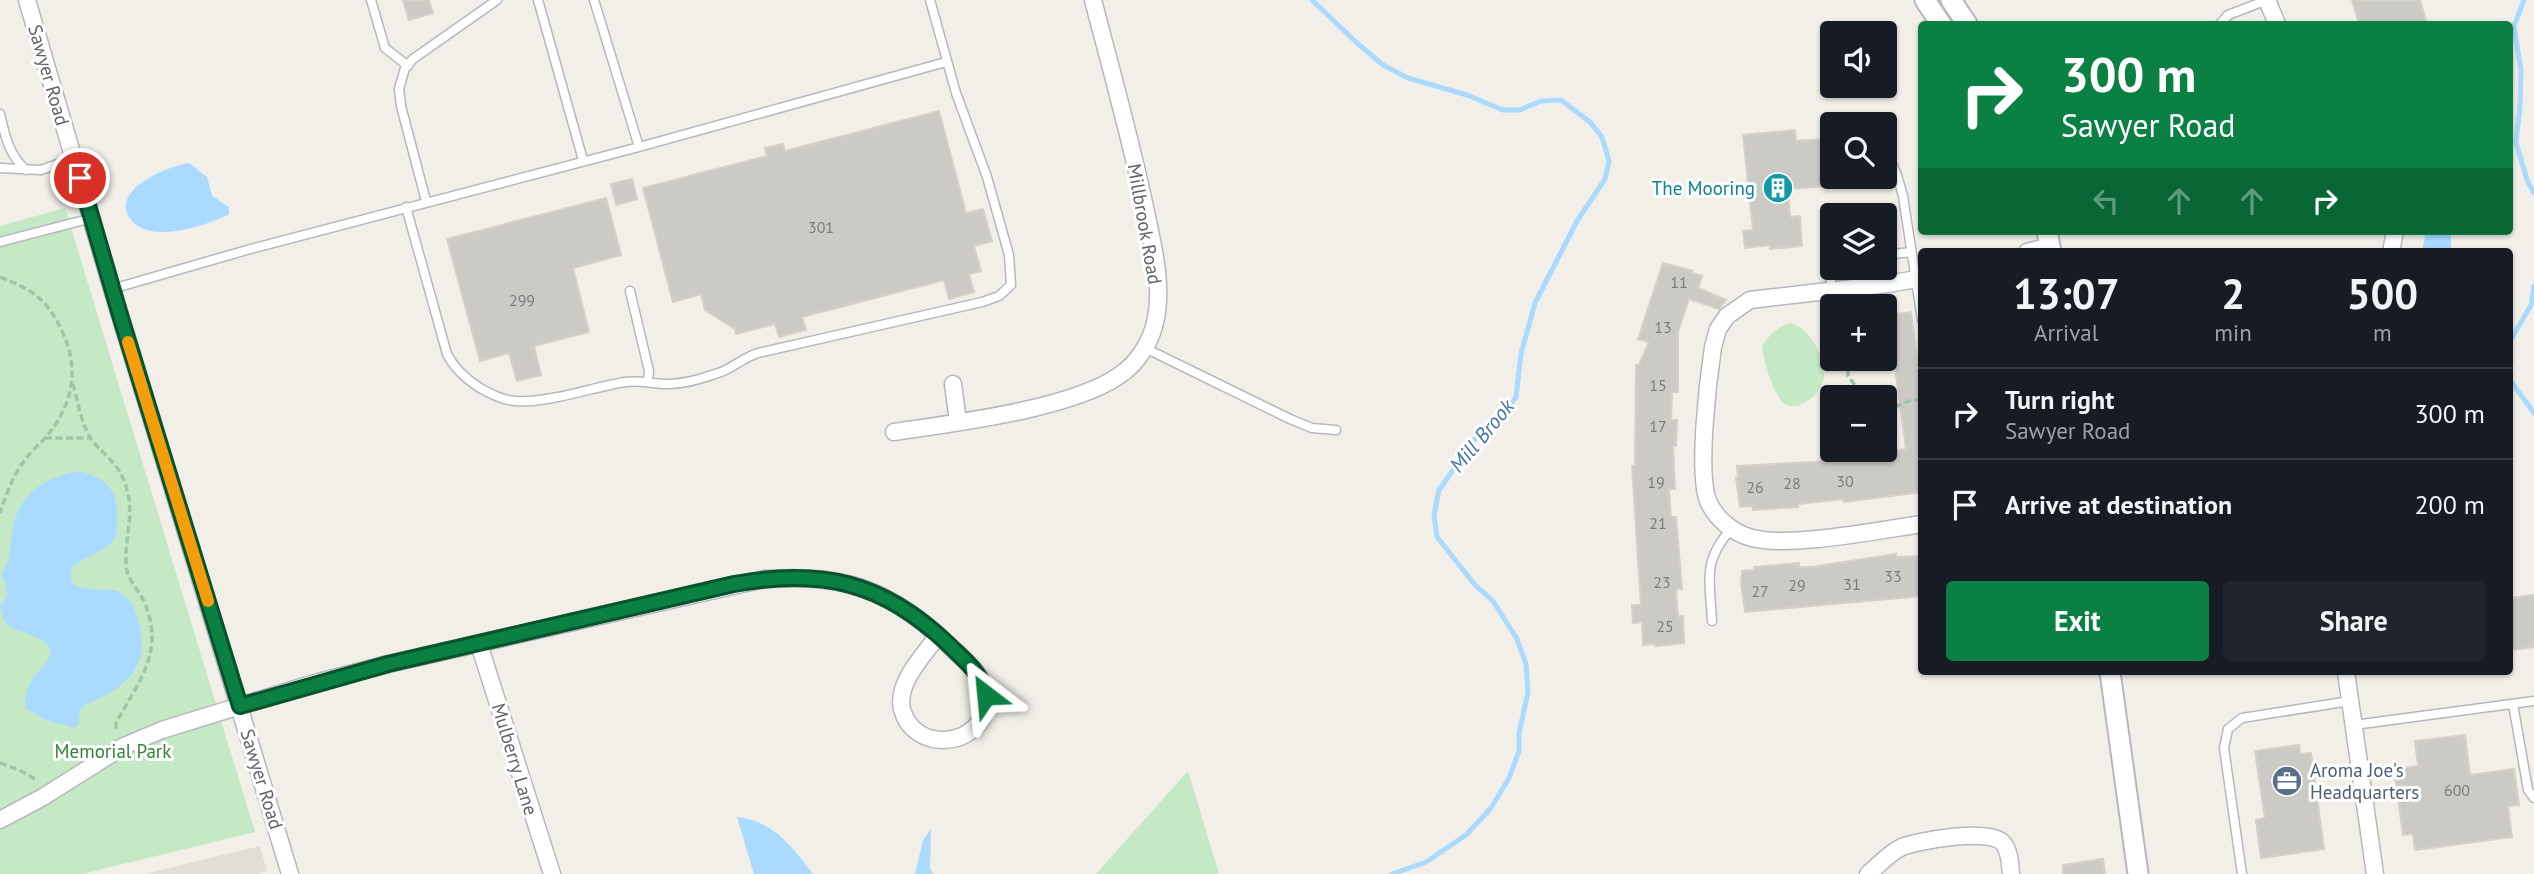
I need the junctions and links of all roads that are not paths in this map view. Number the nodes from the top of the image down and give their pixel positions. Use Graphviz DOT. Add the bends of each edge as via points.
graph roads {
  1 [pos="27,0"];
  2 [pos="371,0"];
  3 [pos="497,0"];
  4 [pos="538,0"];
  5 [pos="594,0"];
  6 [pos="930,0"];
  7 [pos="1093,0"];
  8 [pos="1925,0"];
  9 [pos="1951,0"];
  10 [pos="2267,0"];
  11 [pos="1939,21"];
  12 [pos="1965,21"];
  13 [pos="2223,21"];
  14 [pos="2276,21"];
  15 [pos="946,62"];
  16 [pos="408,65"];
  17 [pos="0,114"];
  18 [pos="4,141"];
  19 [pos="639,147"];
  20 [pos="74,158"];
  21 [pos="583,160"];
  22 [pos="0,168"];
  23 [pos="26,170"];
  24 [pos="1897,177"];
  25 [pos="426,201"];
  26 [pos="406,207"];
  27 [pos="92,218"];
  28 [pos="0,242"];
  29 [pos="1910,252"];
  30 [pos="1897,254"];
  31 [pos="1918,276"];
  32 [pos="1918,279"];
  33 [pos="1831,280"];
  34 [pos="112,289"];
  35 [pos="630,291"];
  36 [pos="1831,291"];
  37 [pos="1145,348"];
  38 [pos="648,381"];
  39 [pos="953,384"];
  40 [pos="958,422"];
  41 [pos="1336,430"];
  42 [pos="894,432"];
  43 [pos="1918,524"];
  44 [pos="1731,528"];
  45 [pos="1712,621"];
  46 [pos="938,635"];
  47 [pos="479,644"];
  48 [pos="2110,675"];
  49 [pos="2346,675"];
  50 [pos="2350,701"];
  51 [pos="2534,701"];
  52 [pos="2513,704"];
  53 [pos="240,706"];
  54 [pos="2354,725"];
  55 [pos="2534,798"];
  56 [pos="0,820"];
  57 [pos="290,874"];
  58 [pos="552,874"];
  59 [pos="1868,874"];
  60 [pos="2011,874"];
  61 [pos="2138,874"];
  62 [pos="2242,874"];
  63 [pos="2375,874"];
  1 -- 20 [label="street, Sawyer Road"];
  2 -- 16 [label="lane" via="385,48"];
  3 -- 16 [label="lane"];
  4 -- 21 [label="lane"];
  5 -- 19 [label="lane"];
  6 -- 15 [label="lane"];
  7 -- 37 [label="street, Millbrook Road" via="1153,246 1158,304"];
  8 -- 11 [label="street"];
  9 -- 12 [label="street"];
  10 -- 13 [label="lane"];
  10 -- 14 [label="street"];
  15 -- 19 [label="lane"];
  15 -- 38 [label="lane" via="984,166 1009,255 1012,281 1006,291 982,302 744,357 717,374 675,383"];
  16 -- 25 [label="lane" via="400,79 401,106"];
  17 -- 18 [label="lane"];
  18 -- 23 [label="lane"];
  19 -- 21 [label="lane"];
  20 -- 23 [label="lane"];
  20 -- 27 [label="street, Sawyer Road"];
  21 -- 25 [label="lane"];
  22 -- 23 [label="lane"];
  24 -- 29 [label="lane"];
  25 -- 26 [label="lane"];
  26 -- 34 [label="lane"];
  26 -- 38 [label="lane" via="447,354 477,386 502,399 525,402"];
  27 -- 28 [label="lane"];
  27 -- 34 [label="street, Sawyer Road"];
  29 -- 30 [label="lane"];
  29 -- 31 [label="lane"];
  32 -- 36 [label="street"];
  33 -- 36 [label="lane"];
  34 -- 53 [label="street, Sawyer Road"];
  35 -- 38 [label="lane"];
  36 -- 44 [label="street" via="1750,300 1733,310 1718,329 1710,362 1704,475 1712,508"];
  37 -- 40 [label="street, Millbrook Road" via="1121,375 1091,391"];
  37 -- 41 [label="lane" via="1290,419 1312,428"];
  39 -- 40 [label="street"];
  40 -- 42 [label="street, Millbrook Road"];
  43 -- 44 [label="street" via="1780,540 1753,538"];
  44 -- 45 [label="lane" via="1710,562"];
  46 -- 46 [label="street" via="904,683 901,702 917,732 946,741 963,737 975,727 983,716 986,695 979,675"];
  46 -- 47 [label="street" via="901,605 873,592 849,583 791,577 734,584"];
  47 -- 53 [label="street" via="375,667"];
  47 -- 58 [label="street, Mulberry Lane"];
  48 -- 61 [label="street"];
  49 -- 50 [label="street"];
  50 -- 54 [label="street"];
  50 -- 62 [label="lane" via="2242,718 2228,729 2224,748"];
  51 -- 52 [label="lane"];
  52 -- 54 [label="lane"];
  52 -- 55 [label="lane" via="2528,790"];
  53 -- 56 [label="street" via="124,746"];
  53 -- 57 [label="street, Sawyer Road"];
  54 -- 63 [label="street"];
  59 -- 60 [label="street" via="1906,846 1982,835 2003,842"];
}
